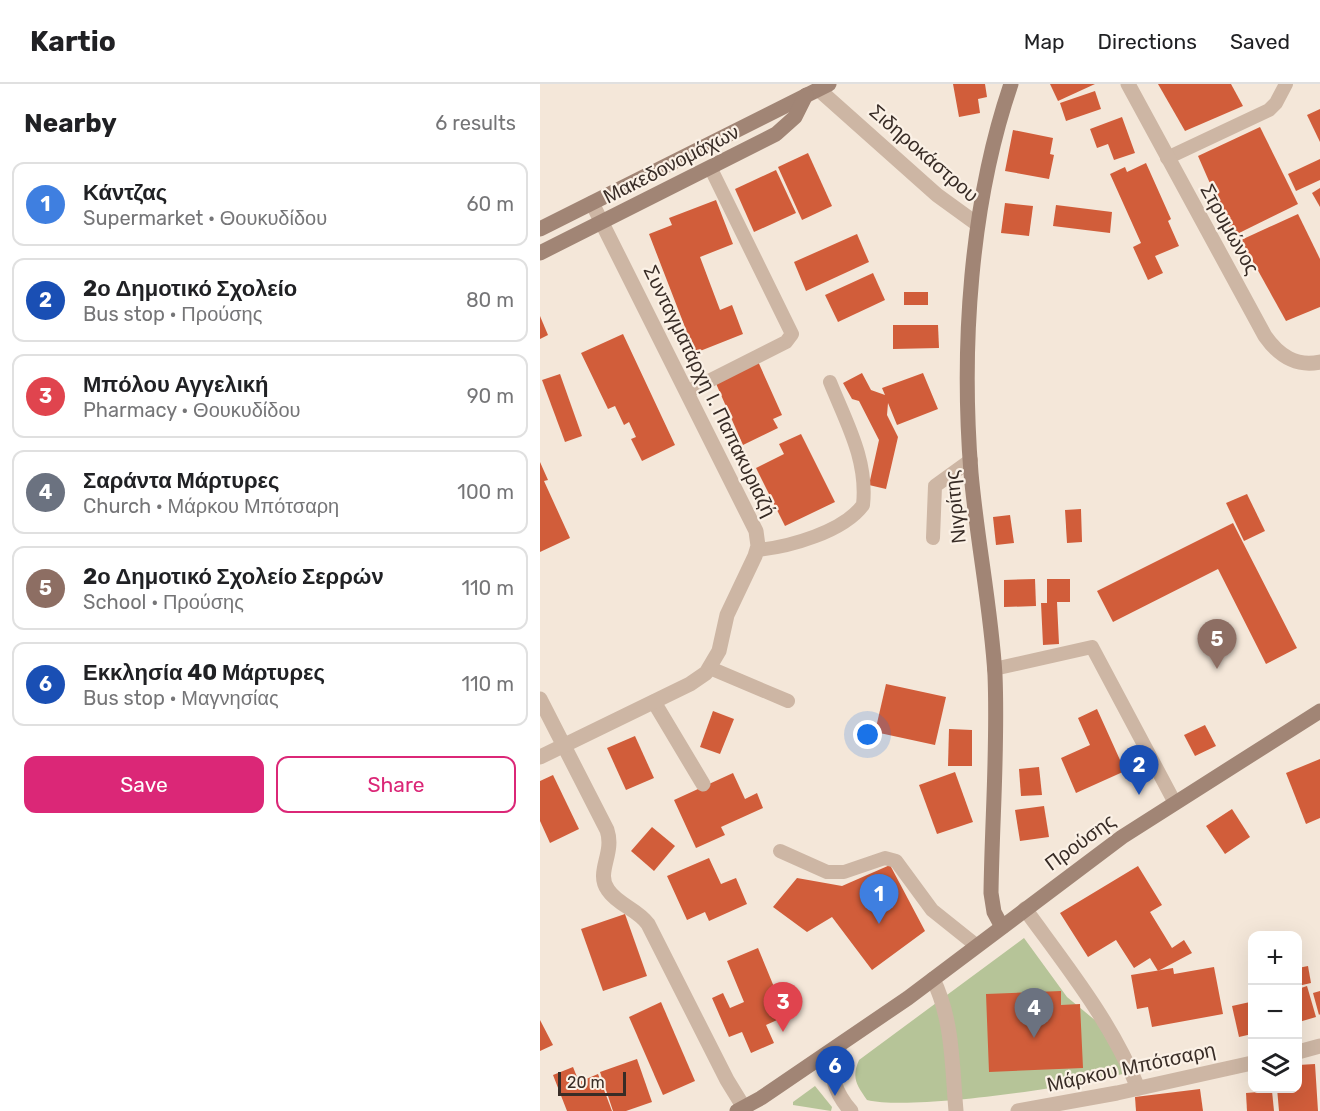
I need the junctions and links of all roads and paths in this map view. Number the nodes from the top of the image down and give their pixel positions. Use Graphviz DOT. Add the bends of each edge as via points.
graph roads {
  1 [pos="1011,84"];
  2 [pos="1128,84"];
  3 [pos="1286,84"];
  4 [pos="818,90"];
  5 [pos="1167,158"];
  6 [pos="711,169"];
  7 [pos="592,203"];
  8 [pos="602,222"];
  9 [pos="977,224"];
  10 [pos="540,229"];
  11 [pos="540,253"];
  12 [pos="1320,362"];
  13 [pos="830,382"];
  14 [pos="687,392"];
  15 [pos="970,460"];
  16 [pos="933,538"];
  17 [pos="757,550"];
  18 [pos="710,668"];
  19 [pos="994,669"];
  20 [pos="540,699"];
  21 [pos="788,701"];
  22 [pos="654,702"];
  23 [pos="1320,711"];
  24 [pos="563,746"];
  25 [pos="540,757"];
  26 [pos="703,784"];
  27 [pos="1175,803"];
  28 [pos="780,850"];
  29 [pos="1025,909"];
  30 [pos="1002,927"];
  31 [pos="977,946"];
  32 [pos="933,979"];
  33 [pos="1320,1046"];
  34 [pos="833,1050"];
  35 [pos="1302,1051"];
  36 [pos="1248,1064"];
  37 [pos="1138,1088"];
  38 [pos="742,1110"];
  39 [pos="851,1111"];
  40 [pos="956,1111"];
  41 [pos="1018,1111"];
  1 -- 9 [label="street, Νιγρίτης"];
  2 -- 5 [label="street, Στρυμώνος"];
  3 -- 5 [label="lane" via="1269,110"];
  4 -- 6 [label="street, Μακεδονομάχων" via="776,134"];
  4 -- 7 [label="street, Μακεδονομάχων"];
  4 -- 9 [label="street, Σιδηροκάστρου" via="937,195"];
  5 -- 12 [label="street, Στρυμώνος" via="1270,343 1295,362"];
  6 -- 8 [label="street, Μακεδονομάχων"];
  6 -- 14 [label="lane" via="792,334 786,342"];
  7 -- 8 [label="street, Συνταγματάρχη Ι. Παπακυριαζή"];
  7 -- 10 [label="street, Μακεδονομάχων"];
  8 -- 11 [label="street, Μακεδονομάχων"];
  8 -- 14 [label="street, Συνταγματάρχη Ι. Παπακυριαζή"];
  9 -- 15 [label="street, Νιγρίτης" via="969,340"];
  13 -- 17 [label="lane" via="860,455 864,471 863,505 847,519 800,543"];
  14 -- 17 [label="street, Συνταγματάρχη Ι. Παπακυριαζή" via="756,531"];
  15 -- 16 [label="lane" via="935,486"];
  15 -- 19 [label="street, Νιγρίτης"];
  17 -- 18 [label="street"];
  18 -- 21 [label="lane"];
  18 -- 22 [label="street" via="698,680"];
  19 -- 27 [label="lane" via="1092,647"];
  19 -- 30 [label="street, Νιγρίτης" via="991,893"];
  20 -- 24 [label="street"];
  22 -- 24 [label="street"];
  22 -- 26 [label="street"];
  23 -- 27 [label="street, Προύσης"];
  24 -- 25 [label="street"];
  24 -- 38 [label="street" via="610,840 604,884 648,924"];
  27 -- 29 [label="street, Προύσης"];
  28 -- 31 [label="lane" via="827,872 844,872 885,858 896,861 933,910"];
  29 -- 30 [label="street, Προύσης"];
  29 -- 37 [label="street" via="1102,1015"];
  30 -- 31 [label="street, Προύσης"];
  31 -- 32 [label="street, Προύσης"];
  32 -- 34 [label="street, Προύσης"];
  32 -- 40 [label="street" via="948,1018"];
  33 -- 35 [label="street"];
  34 -- 38 [label="street, Προύσης"];
  34 -- 39 [label="street" via="834,1084"];
  36 -- 37 [label="street, Μάρκου Μπότσαρη"];
  37 -- 41 [label="street, Μάρκου Μπότσαρη"];
}
